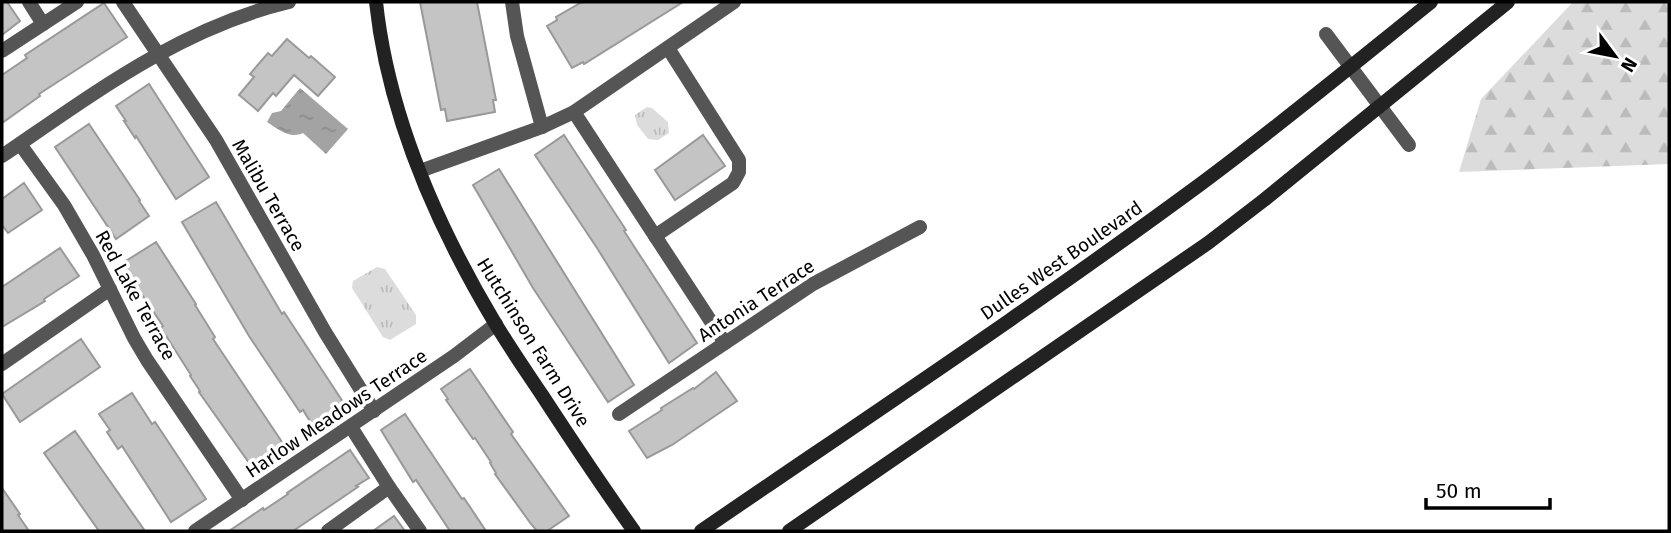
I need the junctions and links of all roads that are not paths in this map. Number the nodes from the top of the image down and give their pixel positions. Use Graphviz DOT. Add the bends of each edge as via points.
graph roads {
  1 [pos="29,2"];
  2 [pos="77,2"];
  3 [pos="123,2"];
  4 [pos="289,2"];
  5 [pos="376,2"];
  6 [pos="512,2"];
  7 [pos="734,2"];
  8 [pos="1431,2"];
  9 [pos="1508,2"];
  10 [pos="43,24"];
  11 [pos="1326,34"];
  12 [pos="668,48"];
  13 [pos="2,51"];
  14 [pos="159,52"];
  15 [pos="1351,67"];
  16 [pos="1380,106"];
  17 [pos="573,112"];
  18 [pos="542,127"];
  19 [pos="20,144"];
  20 [pos="1409,145"];
  21 [pos="2,156"];
  22 [pos="420,171"];
  23 [pos="919,227"];
  24 [pos="655,236"];
  25 [pos="110,289"];
  26 [pos="496,324"];
  27 [pos="725,343"];
  28 [pos="2,364"];
  29 [pos="374,411"];
  30 [pos="619,414"];
  31 [pos="352,427"];
  32 [pos="389,487"];
  33 [pos="242,500"];
  34 [pos="195,531"];
  35 [pos="328,531"];
  36 [pos="420,531"];
  37 [pos="634,531"];
  38 [pos="701,531"];
  39 [pos="789,531"];
  1 -- 10 [label="street"];
  2 -- 10 [label="street"];
  3 -- 14 [label="street, Malibu Terrace"];
  4 -- 14 [label="street" via="219,24"];
  5 -- 22 [label="street, Hutchinson Farm Drive" via="385,58"];
  6 -- 18 [label="street"];
  7 -- 12 [label="street"];
  8 -- 15 [label="street, Dulles West Boulevard"];
  9 -- 16 [label="street"];
  10 -- 13 [label="street"];
  11 -- 15 [label="street"];
  12 -- 17 [label="street"];
  12 -- 24 [label="street" via="739,160 739,172 733,183"];
  14 -- 19 [label="street"];
  14 -- 29 [label="street, Malibu Terrace" via="216,140"];
  15 -- 16 [label="street"];
  15 -- 38 [label="street, Dulles West Boulevard" via="1169,207"];
  16 -- 20 [label="street"];
  16 -- 39 [label="street" via="1208,243"];
  17 -- 18 [label="street"];
  17 -- 24 [label="street"];
  18 -- 22 [label="street"];
  19 -- 21 [label="street"];
  19 -- 25 [label="street, Red Lake Terrace" via="64,205"];
  22 -- 26 [label="street, Hutchinson Farm Drive" via="459,258"];
  23 -- 27 [label="street, Antonia Terrace" via="813,284"];
  24 -- 27 [label="street"];
  25 -- 28 [label="street"];
  25 -- 33 [label="street, Red Lake Terrace" via="147,360"];
  26 -- 29 [label="street, Harlow Meadows Terrace"];
  26 -- 37 [label="street, Hutchinson Farm Drive"];
  27 -- 30 [label="street, Antonia Terrace"];
  29 -- 31 [label="street, Harlow Meadows Terrace"];
  31 -- 32 [label="street"];
  31 -- 33 [label="street, Harlow Meadows Terrace"];
  32 -- 35 [label="street"];
  32 -- 36 [label="street"];
  33 -- 34 [label="street, Harlow Meadows Terrace"];
}
